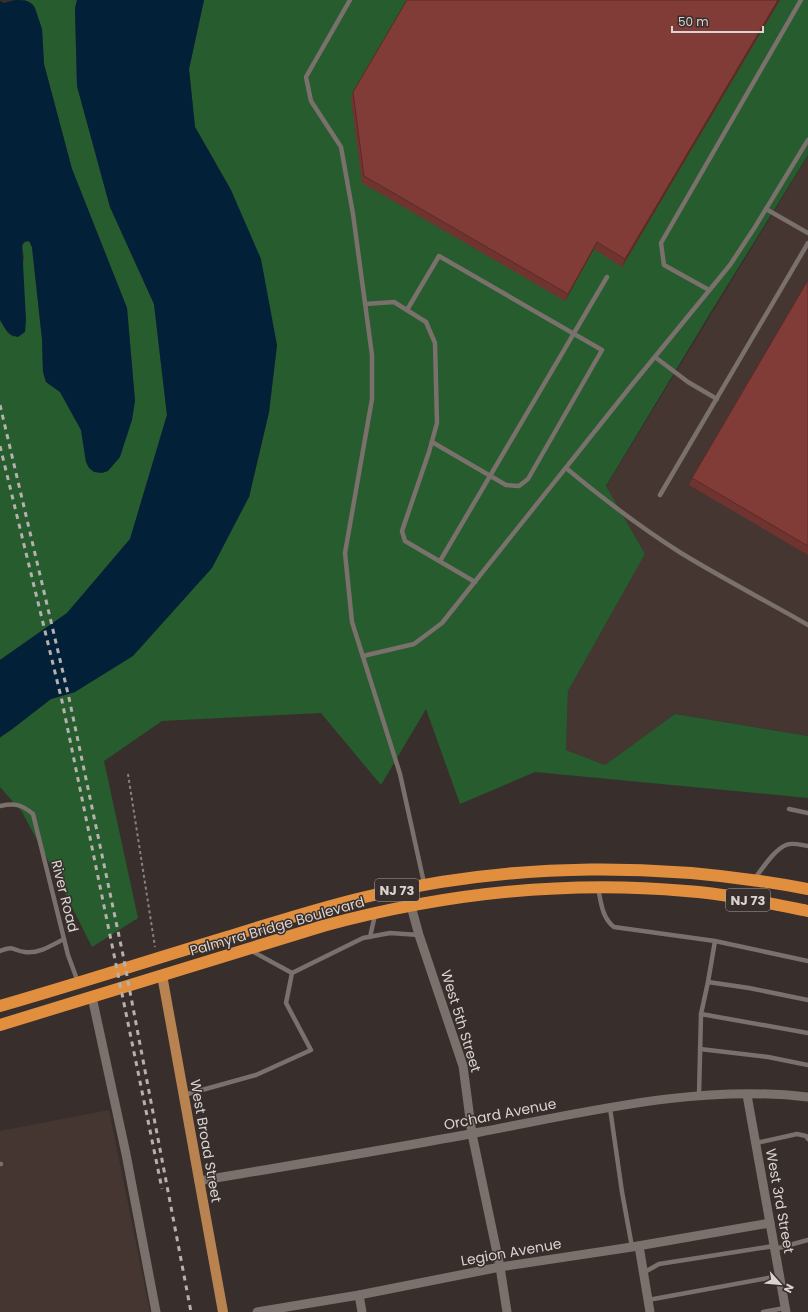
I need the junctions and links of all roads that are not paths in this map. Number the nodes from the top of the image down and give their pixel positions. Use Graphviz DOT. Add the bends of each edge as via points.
graph roads {
  1 [pos="350,0"];
  2 [pos="801,0"];
  3 [pos="808,140"];
  4 [pos="766,209"];
  5 [pos="808,233"];
  6 [pos="808,243"];
  7 [pos="607,277"];
  8 [pos="709,290"];
  9 [pos="365,304"];
  10 [pos="407,310"];
  11 [pos="574,333"];
  12 [pos="655,356"];
  13 [pos="716,399"];
  14 [pos="432,442"];
  15 [pos="566,468"];
  16 [pos="490,475"];
  17 [pos="660,495"];
  18 [pos="440,561"];
  19 [pos="475,582"];
  20 [pos="808,625"];
  21 [pos="363,656"];
  22 [pos="0,806"];
  23 [pos="789,810"];
  24 [pos="808,813"];
  25 [pos="808,846"];
  26 [pos="754,879"];
  27 [pos="424,885"];
  28 [pos="598,888"];
  29 [pos="808,889"];
  30 [pos="411,906"];
  31 [pos="808,911"];
  32 [pos="376,913"];
  33 [pos="419,936"];
  34 [pos="370,937"];
  35 [pos="64,939"];
  36 [pos="715,941"];
  37 [pos="247,949"];
  38 [pos="0,951"];
  39 [pos="808,961"];
  40 [pos="292,973"];
  41 [pos="162,975"];
  42 [pos="708,982"];
  43 [pos="78,983"];
  44 [pos="92,997"];
  45 [pos="808,1000"];
  46 [pos="0,1006"];
  47 [pos="701,1014"];
  48 [pos="0,1025"];
  49 [pos="808,1033"];
  50 [pos="700,1049"];
  51 [pos="808,1065"];
  52 [pos="183,1095"];
  53 [pos="699,1095"];
  54 [pos="747,1095"];
  55 [pos="808,1097"];
  56 [pos="610,1108"];
  57 [pos="472,1134"];
  58 [pos="808,1138"];
  59 [pos="756,1143"];
  60 [pos="199,1181"];
  61 [pos="770,1223"];
  62 [pos="808,1240"];
  63 [pos="636,1246"];
  64 [pos="774,1247"];
  65 [pos="500,1267"];
  66 [pos="643,1273"];
  67 [pos="779,1276"];
  68 [pos="359,1295"];
  69 [pos="648,1300"];
  70 [pos="785,1310"];
  71 [pos="156,1312"];
  72 [pos="222,1312"];
  73 [pos="257,1312"];
  74 [pos="362,1312"];
  75 [pos="507,1312"];
  76 [pos="650,1312"];
  77 [pos="763,1312"];
  1 -- 9 [label="lane" via="306,77 311,101 341,147"];
  2 -- 8 [label="lane" via="661,243 664,265"];
  3 -- 4 [label="lane"];
  4 -- 5 [label="lane"];
  4 -- 8 [label="lane" via="730,265"];
  6 -- 13 [label="lane"];
  7 -- 11 [label="lane"];
  8 -- 12 [label="lane"];
  9 -- 10 [label="lane" via="394,302"];
  9 -- 21 [label="lane" via="372,356 372,399 345,553 352,622"];
  10 -- 11 [label="lane" via="439,256"];
  10 -- 14 [label="lane" via="426,322 435,343 438,423"];
  11 -- 16 [label="lane"];
  11 -- 16 [label="lane" via="602,350 528,479 519,486 506,485"];
  12 -- 13 [label="lane" via="688,382"];
  12 -- 15 [label="lane"];
  13 -- 17 [label="lane"];
  14 -- 16 [label="lane"];
  14 -- 18 [label="lane" via="402,531 405,540"];
  15 -- 19 [label="lane"];
  15 -- 20 [label="lane" via="638,525"];
  16 -- 18 [label="lane"];
  18 -- 19 [label="lane"];
  19 -- 21 [label="lane" via="442,623 414,644"];
  21 -- 27 [label="lane" via="400,774"];
  22 -- 35 [label="lane, River Road" via="20,805 33,814"];
  23 -- 24 [label="lane"];
  25 -- 26 [label="lane" via="786,844"];
  26 -- 27 [label="highway, Palmyra Bridge Boulevard / NJ 73" via="630,870 565,870 493,875"];
  26 -- 29 [label="highway, Palmyra Bridge Boulevard / NJ 73"];
  27 -- 43 [label="highway, Palmyra Bridge Boulevard / NJ 73" via="326,907"];
  28 -- 30 [label="highway, Palmyra Bridge Boulevard / NJ 73" via="517,891"];
  28 -- 31 [label="highway, Palmyra Bridge Boulevard / NJ 73" via="687,891"];
  28 -- 36 [label="lane" via="604,915 614,927"];
  30 -- 32 [label="highway, Palmyra Bridge Boulevard / NJ 73"];
  30 -- 33 [label="street, West 5th Street"];
  32 -- 34 [label="lane"];
  32 -- 37 [label="highway, Palmyra Bridge Boulevard / NJ 73"];
  33 -- 34 [label="lane" via="390,933"];
  33 -- 57 [label="street, West 5th Street" via="463,1066"];
  34 -- 40 [label="lane" via="363,938"];
  35 -- 38 [label="lane" via="37,952 24,952 12,948"];
  35 -- 43 [label="lane, River Road"];
  36 -- 39 [label="lane"];
  36 -- 42 [label="lane"];
  37 -- 40 [label="lane"];
  37 -- 41 [label="highway, Palmyra Bridge Boulevard / NJ 73"];
  40 -- 52 [label="lane" via="286,1003 311,1050 256,1075"];
  41 -- 44 [label="highway, Palmyra Bridge Boulevard / NJ 73"];
  41 -- 52 [label="main road, West Broad Street"];
  42 -- 45 [label="lane"];
  42 -- 47 [label="lane"];
  43 -- 46 [label="highway, Palmyra Bridge Boulevard / NJ 73"];
  44 -- 48 [label="highway, Palmyra Bridge Boulevard / NJ 73"];
  44 -- 71 [label="street" via="126,1154"];
  47 -- 49 [label="lane"];
  47 -- 50 [label="lane"];
  50 -- 51 [label="lane"];
  50 -- 53 [label="lane"];
  52 -- 60 [label="main road, West Broad Street"];
  53 -- 54 [label="street, Orchard Avenue"];
  53 -- 56 [label="street, Orchard Avenue"];
  54 -- 55 [label="street, Orchard Avenue"];
  54 -- 59 [label="street, West 3rd Street"];
  56 -- 57 [label="street, Orchard Avenue"];
  56 -- 63 [label="lane" via="622,1192"];
  57 -- 60 [label="street, Orchard Avenue"];
  57 -- 65 [label="street, West 5th Street"];
  58 -- 59 [label="lane" via="797,1134"];
  59 -- 61 [label="street, West 3rd Street"];
  60 -- 72 [label="main road, West Broad Street"];
  61 -- 63 [label="street, Legion Avenue"];
  61 -- 64 [label="street, West 3rd Street"];
  62 -- 64 [label="lane"];
  63 -- 65 [label="street, Legion Avenue"];
  63 -- 66 [label="street"];
  64 -- 66 [label="lane" via="659,1264"];
  64 -- 67 [label="street, West 3rd Street"];
  65 -- 68 [label="street, Legion Avenue"];
  65 -- 75 [label="street, West 5th Street"];
  66 -- 69 [label="street"];
  67 -- 69 [label="lane"];
  67 -- 70 [label="street, West 3rd Street"];
  68 -- 73 [label="street, Legion Avenue"];
  68 -- 74 [label="street"];
  69 -- 76 [label="street"];
  70 -- 77 [label="lane"];
}
